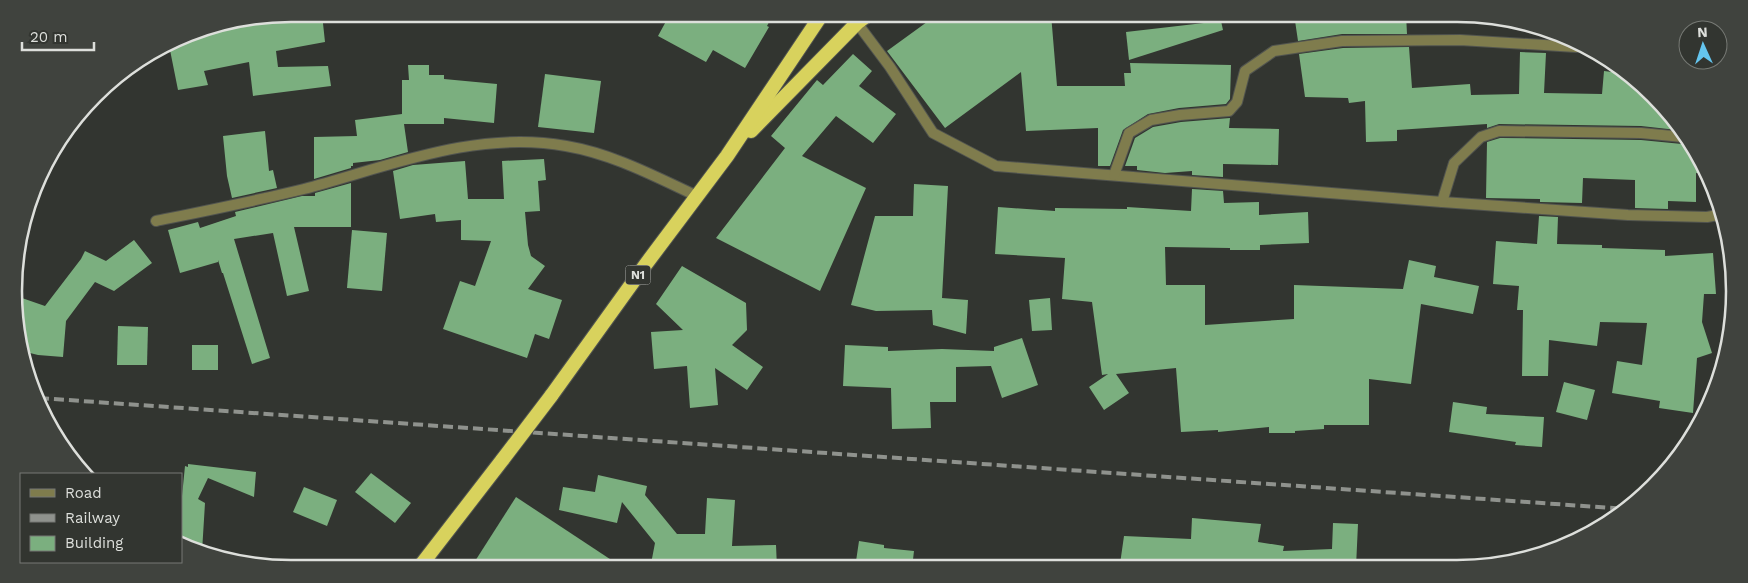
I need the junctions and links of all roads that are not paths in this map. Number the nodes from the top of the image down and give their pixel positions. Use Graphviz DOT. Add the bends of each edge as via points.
graph roads {
  1 [pos="817,22"];
  2 [pos="857,22"];
  3 [pos="1567,46"];
  4 [pos="1676,136"];
  5 [pos="727,156"];
  6 [pos="1114,175"];
  7 [pos="697,196"];
  8 [pos="1442,202"];
  9 [pos="1714,216"];
  10 [pos="156,221"];
  11 [pos="425,560"];
  1 -- 5 [label="highway, N1"];
  2 -- 5 [label="highway, N1"];
  2 -- 6 [label="street" via="933,133 996,166"];
  3 -- 6 [label="street" via="1460,40 1342,42 1274,51 1246,71 1237,102 1228,111 1151,120 1129,133"];
  4 -- 8 [label="street" via="1498,131 1481,137 1454,164"];
  5 -- 7 [label="highway, N1"];
  6 -- 8 [label="street"];
  7 -- 10 [label="street" via="616,159 567,146 530,142 480,144 443,150 293,191"];
  7 -- 11 [label="highway, N1, bridge" via="504,459"];
  8 -- 9 [label="street" via="1628,215"];
}
